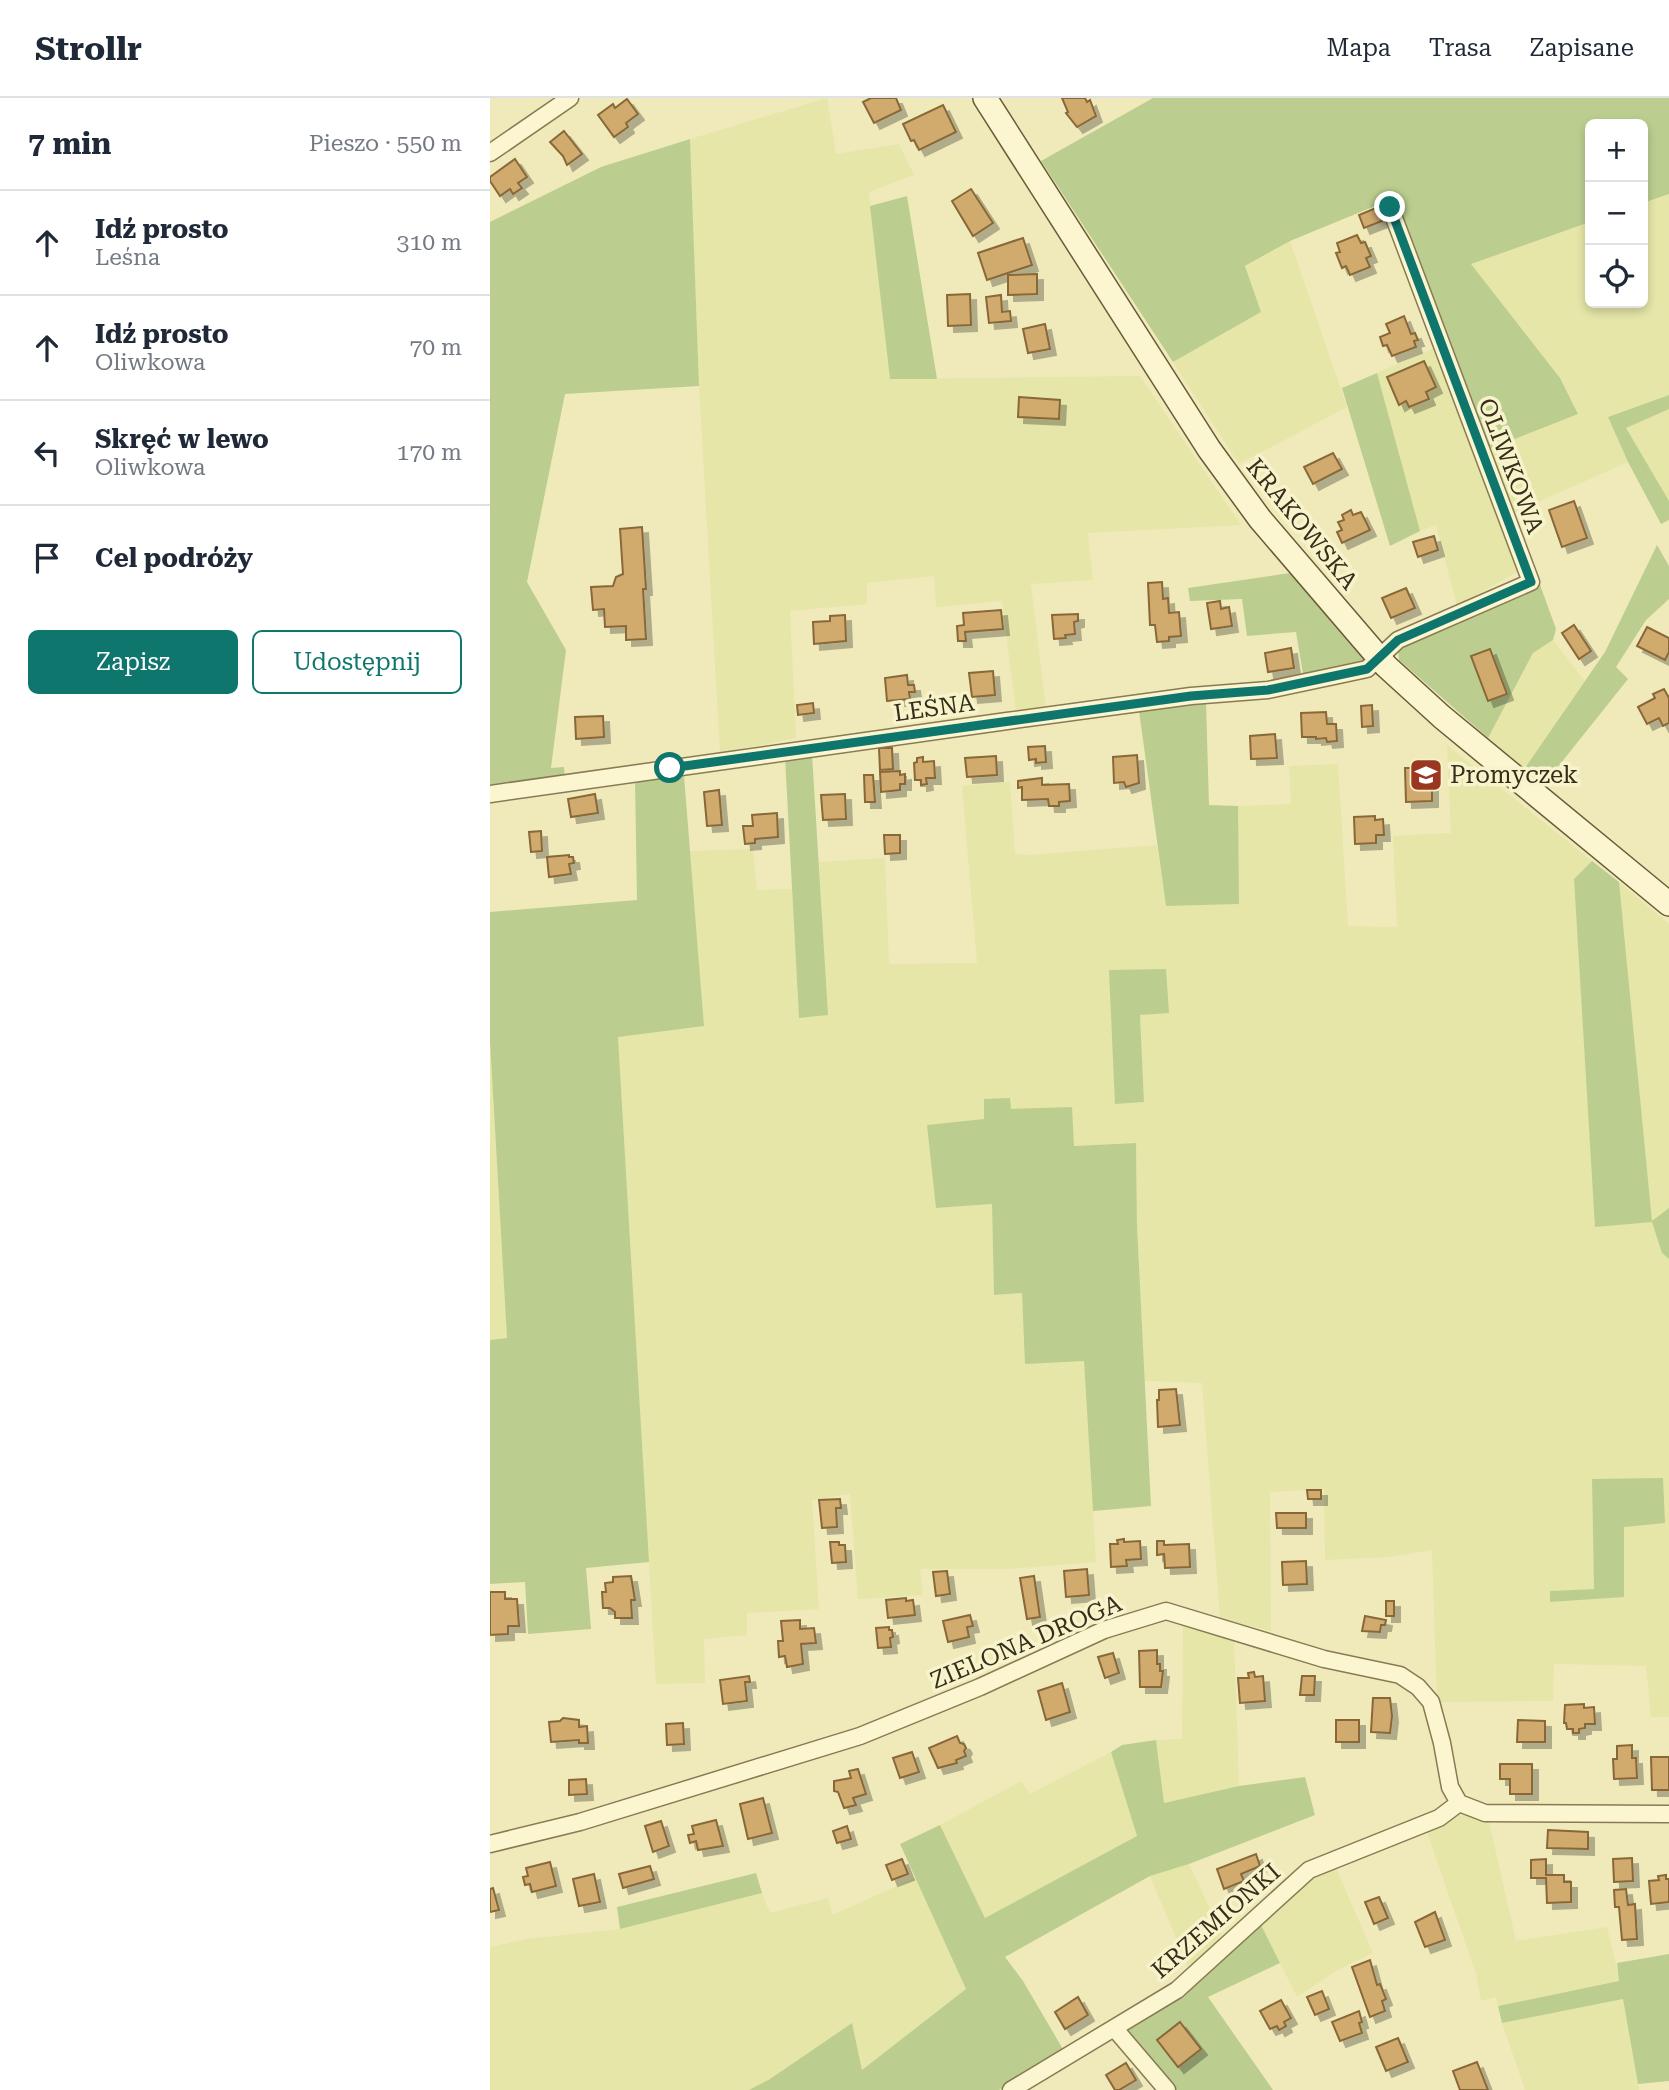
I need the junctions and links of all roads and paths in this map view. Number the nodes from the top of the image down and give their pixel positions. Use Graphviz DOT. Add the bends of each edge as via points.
graph roads {
  1 [pos="570,98"];
  2 [pos="985,98"];
  3 [pos="490,153"];
  4 [pos="1390,207"];
  5 [pos="1379,656"];
  6 [pos="490,794"];
  7 [pos="1669,904"];
  8 [pos="1459,1803"];
  9 [pos="1669,1814"];
  10 [pos="490,1844"];
  11 [pos="1115,2029"];
  12 [pos="1011,2090"];
  13 [pos="1167,2090"];
  1 -- 3 [label="street"];
  2 -- 5 [label="main road, KRAKOWSKA" via="1226,475"];
  4 -- 5 [label="street, OLIWKOWA" via="1531,582 1398,640"];
  5 -- 6 [label="street, LEŚNA" via="1367,669 1268,690 1191,696"];
  5 -- 7 [label="main road, KRAKOWSKA" via="1443,718"];
  8 -- 9 [label="street" via="1485,1813"];
  8 -- 10 [label="street, ZIELONA DROGA" via="1450,1787 1431,1702 1400,1675 1324,1658 1166,1611 1104,1630 860,1736 580,1822"];
  8 -- 11 [label="street, KRZEMIONKI" via="1438,1818 1309,1870 1177,1990"];
  11 -- 12 [label="street, KRZEMIONKI"];
  11 -- 13 [label="street"];
}
